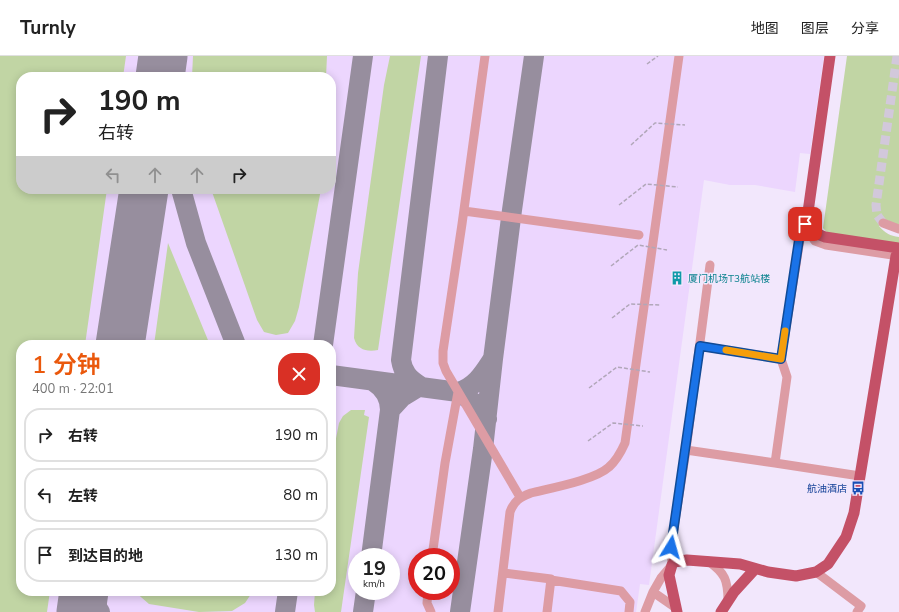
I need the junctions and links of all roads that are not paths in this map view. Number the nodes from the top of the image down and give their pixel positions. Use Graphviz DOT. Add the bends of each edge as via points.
graph roads {
  1 [pos="485,56"];
  2 [pos="679,56"];
  3 [pos="828,56"];
  4 [pos="464,212"];
  5 [pos="883,223"];
  6 [pos="805,224"];
  7 [pos="899,229"];
  8 [pos="639,236"];
  9 [pos="898,254"];
  10 [pos="710,265"];
  11 [pos="700,346"];
  12 [pos="781,359"];
  13 [pos="458,392"];
  14 [pos="686,450"];
  15 [pos="775,463"];
  16 [pos="860,476"];
  17 [pos="520,497"];
  18 [pos="433,548"];
  19 [pos="708,561"];
  20 [pos="672,565"];
  21 [pos="755,568"];
  22 [pos="816,572"];
  23 [pos="504,573"];
  24 [pos="551,580"];
  25 [pos="653,592"];
  26 [pos="427,600"];
  27 [pos="728,601"];
  28 [pos="677,610"];
  29 [pos="431,612"];
  30 [pos="498,612"];
  31 [pos="547,612"];
  32 [pos="629,612"];
  33 [pos="645,612"];
  34 [pos="721,612"];
  35 [pos="857,612"];
  1 -- 4 [label="street"];
  2 -- 17 [label="street" via="625,443 609,467 598,475"];
  3 -- 6 [label="street"];
  3 -- 9 [label="main road" via="808,222 819,235"];
  4 -- 8 [label="street"];
  4 -- 13 [label="street" via="443,351 443,363"];
  5 -- 7 [label="street"];
  6 -- 9 [label="street" via="811,238 821,243"];
  6 -- 12 [label="street" via="800,233"];
  9 -- 16 [label="main road"];
  10 -- 11 [label="street"];
  11 -- 12 [label="street"];
  11 -- 14 [label="street"];
  12 -- 15 [label="street" via="787,377"];
  13 -- 17 [label="street"];
  13 -- 18 [label="street"];
  14 -- 15 [label="street"];
  14 -- 20 [label="street" via="671,547"];
  15 -- 16 [label="street"];
  16 -- 22 [label="main road" via="854,513 846,537 828,564"];
  17 -- 23 [label="street" via="510,512"];
  19 -- 20 [label="main road" via="678,561"];
  19 -- 21 [label="main road"];
  19 -- 27 [label="street" via="725,577"];
  20 -- 25 [label="street"];
  20 -- 28 [label="main road" via="670,575"];
  21 -- 22 [label="main road" via="796,576"];
  21 -- 27 [label="main road"];
  22 -- 35 [label="street" via="861,606"];
  23 -- 24 [label="street"];
  23 -- 30 [label="street"];
  24 -- 31 [label="street"];
  24 -- 32 [label="street" via="621,591 630,602"];
  25 -- 28 [label="street"];
  25 -- 33 [label="street"];
  26 -- 29 [label="street"];
  27 -- 34 [label="main road"];
}
